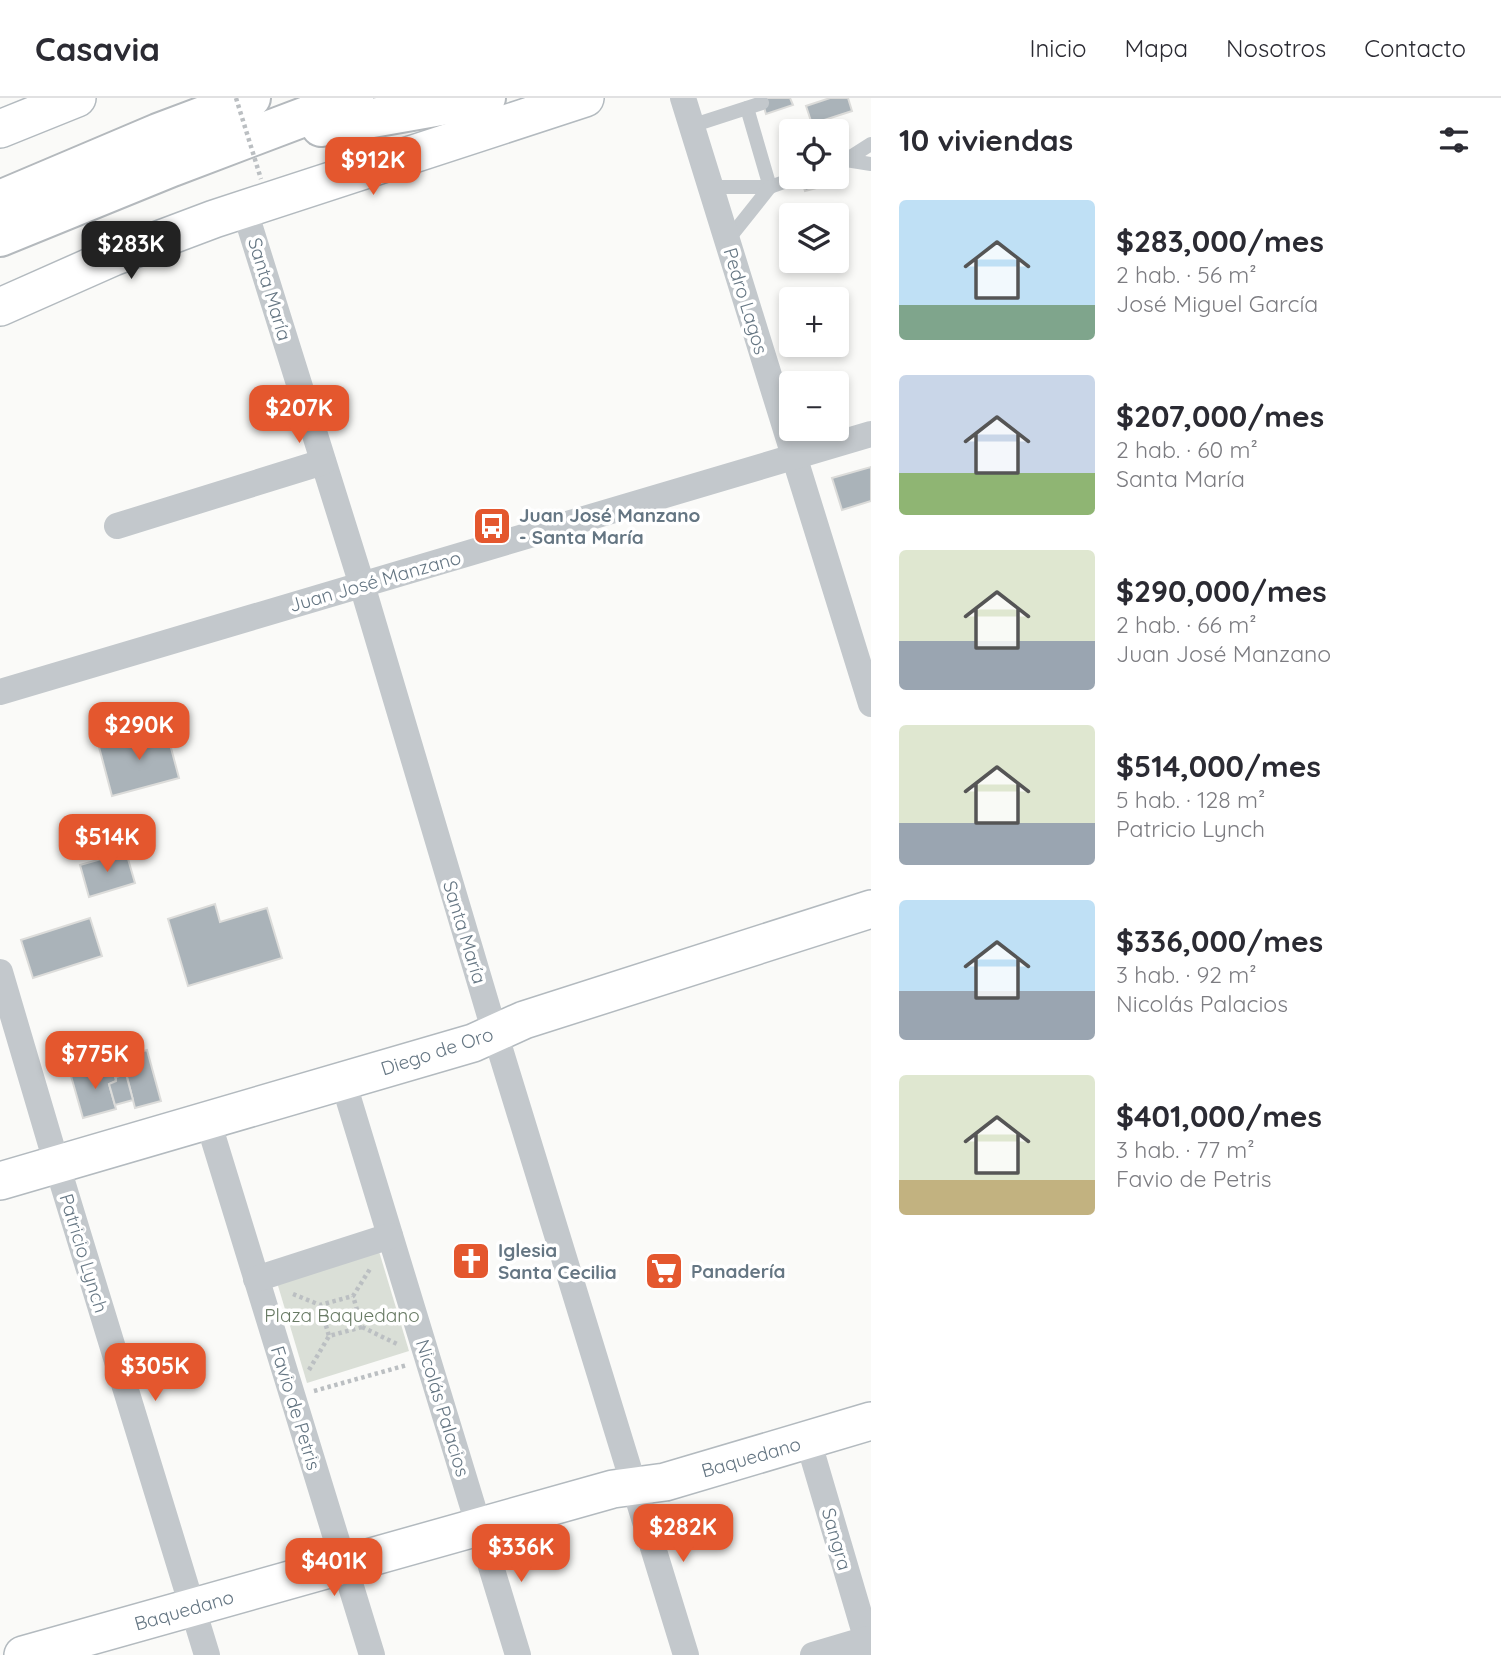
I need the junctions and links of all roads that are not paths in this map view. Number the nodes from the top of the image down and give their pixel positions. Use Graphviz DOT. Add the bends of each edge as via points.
graph roads {
  1 [pos="77,98"];
  2 [pos="251,98"];
  3 [pos="354,98"];
  4 [pos="486,98"];
  5 [pos="585,98"];
  6 [pos="683,98"];
  7 [pos="762,103"];
  8 [pos="747,108"];
  9 [pos="691,126"];
  10 [pos="0,129"];
  11 [pos="871,144"];
  12 [pos="216,149"];
  13 [pos="849,157"];
  14 [pos="849,163"];
  15 [pos="871,164"];
  16 [pos="779,184"];
  17 [pos="710,187"];
  18 [pos="770,187"];
  19 [pos="253,193"];
  20 [pos="0,200"];
  21 [pos="0,237"];
  22 [pos="727,241"];
  23 [pos="0,307"];
  24 [pos="871,434"];
  25 [pos="794,457"];
  26 [pos="323,462"];
  27 [pos="117,527"];
  28 [pos="362,585"];
  29 [pos="0,692"];
  30 [pos="871,704"];
  31 [pos="871,909"];
  32 [pos="0,972"];
  33 [pos="495,1033"];
  34 [pos="343,1081"];
  35 [pos="208,1121"];
  36 [pos="57,1165"];
  37 [pos="0,1181"];
  38 [pos="390,1236"];
  39 [pos="256,1279"];
  40 [pos="871,1421"];
  41 [pos="808,1440"];
  42 [pos="635,1486"];
  43 [pos="479,1527"];
  44 [pos="344,1565"];
  45 [pos="192,1607"];
  46 [pos="869,1647"];
  47 [pos="23,1655"];
  48 [pos="207,1655"];
  49 [pos="372,1655"];
  50 [pos="518,1655"];
  51 [pos="686,1655"];
  52 [pos="813,1655"];
  1 -- 10 [label="street"];
  2 -- 20 [label="highway"];
  3 -- 12 [label="highway"];
  4 -- 12 [label="highway"];
  5 -- 19 [label="street"];
  6 -- 9 [label="street, Pedro Lagos"];
  7 -- 8 [label="lane"];
  8 -- 9 [label="lane"];
  8 -- 18 [label="lane"];
  9 -- 17 [label="street, Pedro Lagos"];
  11 -- 13 [label="lane"];
  12 -- 21 [label="highway"];
  14 -- 15 [label="lane"];
  16 -- 18 [label="lane"];
  17 -- 18 [label="lane"];
  17 -- 22 [label="street, Pedro Lagos"];
  18 -- 22 [label="lane"];
  19 -- 23 [label="street"];
  19 -- 26 [label="street, Santa María"];
  22 -- 25 [label="street, Pedro Lagos"];
  24 -- 25 [label="street, Juan José Manzano"];
  25 -- 28 [label="street, Juan José Manzano"];
  25 -- 30 [label="street, Pedro Lagos"];
  26 -- 27 [label="street"];
  26 -- 28 [label="street, Santa María"];
  28 -- 29 [label="street, Juan José Manzano"];
  28 -- 33 [label="street, Santa María"];
  31 -- 33 [label="street, Diego de Oro" via="523,1020"];
  32 -- 36 [label="street, Patricio Lynch"];
  33 -- 34 [label="street, Diego de Oro"];
  33 -- 42 [label="street, Santa María"];
  34 -- 35 [label="street, Diego de Oro"];
  34 -- 38 [label="street, Nicolás Palacios"];
  35 -- 36 [label="street, Diego de Oro"];
  35 -- 39 [label="street, Favio de Petris"];
  36 -- 37 [label="street, Diego de Oro"];
  36 -- 45 [label="street, Patricio Lynch"];
  38 -- 39 [label="street"];
  38 -- 43 [label="street, Nicolás Palacios"];
  39 -- 44 [label="street, Favio de Petris"];
  40 -- 41 [label="street, Baquedano"];
  41 -- 42 [label="street, Baquedano" via="665,1482"];
  41 -- 46 [label="street, Sangra"];
  42 -- 43 [label="street, Baquedano"];
  42 -- 51 [label="street, Santa María"];
  43 -- 44 [label="street, Baquedano"];
  43 -- 50 [label="street, Nicolás Palacios"];
  44 -- 45 [label="street, Baquedano"];
  44 -- 49 [label="street, Favio de Petris"];
  45 -- 47 [label="street, Baquedano"];
  45 -- 48 [label="street, Patricio Lynch"];
  46 -- 52 [label="street, Sangra"];
}
